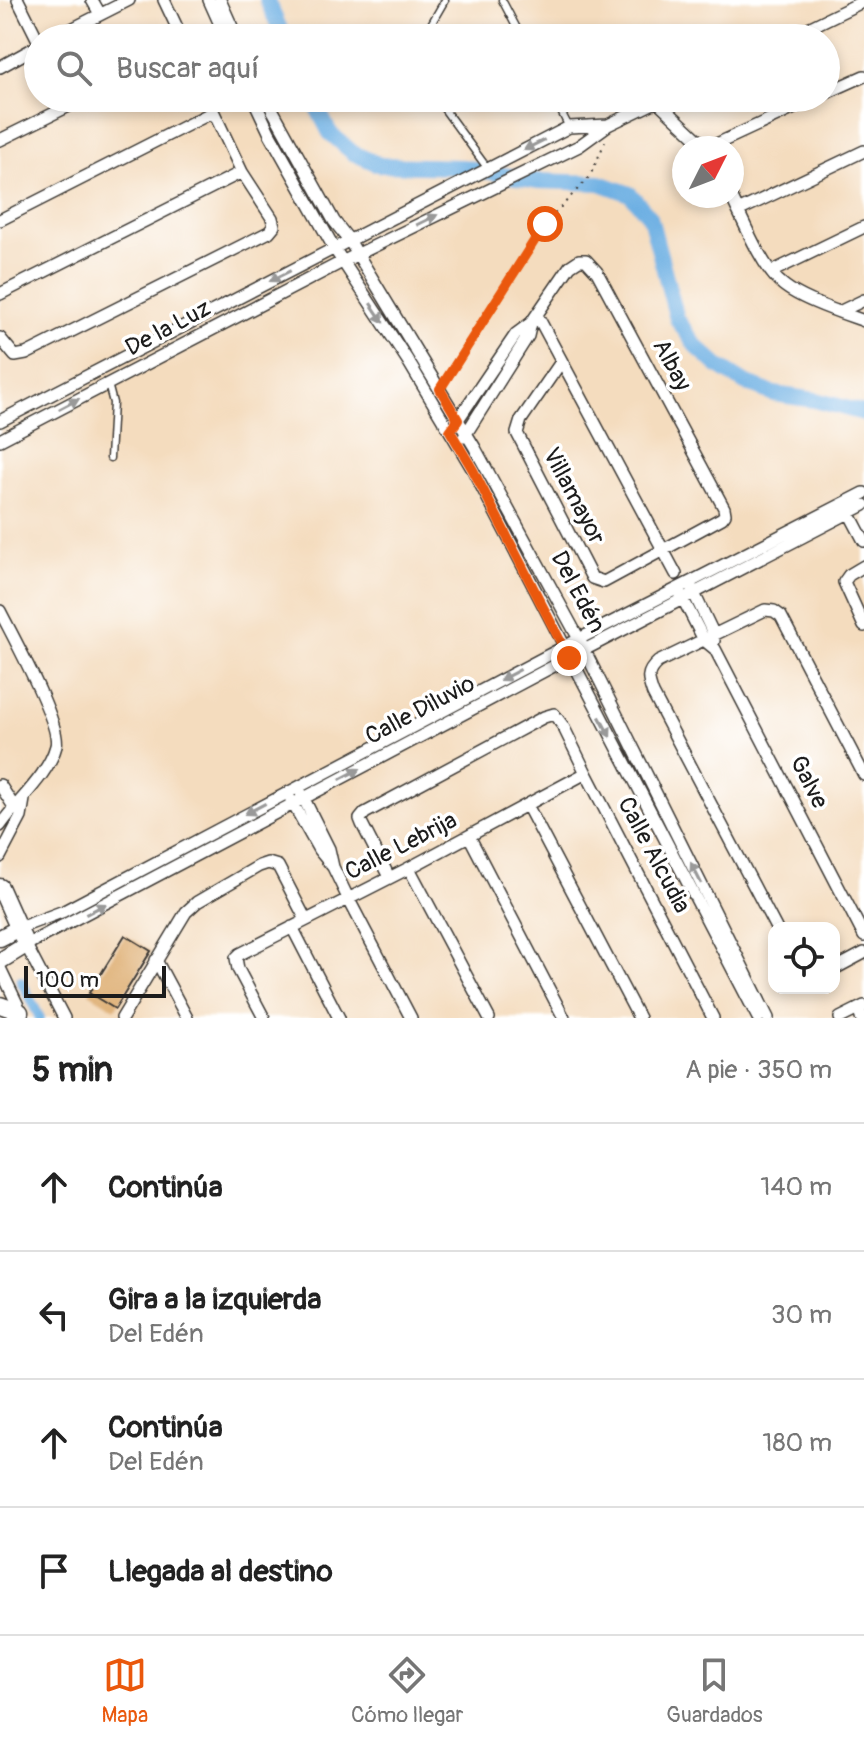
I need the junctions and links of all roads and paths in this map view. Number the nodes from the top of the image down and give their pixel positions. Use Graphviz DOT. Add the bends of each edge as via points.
graph roads {
  1 [pos="18,0"];
  2 [pos="92,0"];
  3 [pos="129,0"];
  4 [pos="164,0"];
  5 [pos="209,0"];
  6 [pos="220,0"];
  7 [pos="445,0"];
  8 [pos="502,0"];
  9 [pos="864,1"];
  10 [pos="100,14"];
  11 [pos="29,24"];
  12 [pos="81,24"];
  13 [pos="175,24"];
  14 [pos="220,24"];
  15 [pos="231,24"];
  16 [pos="431,24"];
  17 [pos="515,24"];
  18 [pos="817,24"];
  19 [pos="24,52"];
  20 [pos="0,67"];
  21 [pos="864,76"];
  22 [pos="840,87"];
  23 [pos="57,112"];
  24 [pos="213,112"];
  25 [pos="260,112"];
  26 [pos="274,112"];
  27 [pos="446,112"];
  28 [pos="561,112"];
  29 [pos="636,112"];
  30 [pos="672,112"];
  31 [pos="785,112"];
  32 [pos="608,125"];
  33 [pos="569,127"];
  34 [pos="696,136"];
  35 [pos="733,136"];
  36 [pos="0,140"];
  37 [pos="579,146"];
  38 [pos="864,151"];
  39 [pos="488,169"];
  40 [pos="242,172"];
  41 [pos="737,208"];
  42 [pos="738,211"];
  43 [pos="0,220"];
  44 [pos="864,227"];
  45 [pos="349,240"];
  46 [pos="334,248"];
  47 [pos="357,255"];
  48 [pos="342,262"];
  49 [pos="771,272"];
  50 [pos="0,294"];
  51 [pos="864,300"];
  52 [pos="839,312"];
  53 [pos="534,319"];
  54 [pos="864,321"];
  55 [pos="0,338"];
  56 [pos="561,362"];
  57 [pos="108,384"];
  58 [pos="440,389"];
  59 [pos="458,420"];
  60 [pos="0,421"];
  61 [pos="450,431"];
  62 [pos="466,433"];
  63 [pos="0,440"];
  64 [pos="458,445"];
  65 [pos="110,458"];
  66 [pos="862,502"];
  67 [pos="846,508"];
  68 [pos="864,541"];
  69 [pos="666,548"];
  70 [pos="864,566"];
  71 [pos="676,574"];
  72 [pos="686,591"];
  73 [pos="0,611"];
  74 [pos="864,626"];
  75 [pos="709,638"];
  76 [pos="582,644"];
  77 [pos="567,653"];
  78 [pos="586,773"];
  79 [pos="864,775"];
  80 [pos="0,785"];
  81 [pos="293,789"];
  82 [pos="24,799"];
  83 [pos="299,801"];
  84 [pos="527,805"];
  85 [pos="13,806"];
  86 [pos="21,817"];
  87 [pos="0,826"];
  88 [pos="469,836"];
  89 [pos="0,857"];
  90 [pos="409,868"];
  91 [pos="389,877"];
  92 [pos="0,887"];
  93 [pos="348,898"];
  94 [pos="306,920"];
  95 [pos="773,922"];
  96 [pos="292,927"];
  97 [pos="19,928"];
  98 [pos="864,936"];
  99 [pos="0,938"];
  100 [pos="26,945"];
  101 [pos="864,953"];
  102 [pos="156,960"];
  103 [pos="0,961"];
  104 [pos="840,966"];
  105 [pos="0,968"];
  106 [pos="0,1005"];
  107 [pos="864,1006"];
  108 [pos="22,1015"];
  109 [pos="64,1018"];
  110 [pos="122,1018"];
  111 [pos="187,1018"];
  112 [pos="264,1018"];
  113 [pos="339,1018"];
  114 [pos="411,1018"];
  115 [pos="489,1018"];
  116 [pos="564,1018"];
  117 [pos="639,1018"];
  118 [pos="713,1018"];
  119 [pos="758,1018"];
  120 [pos="768,1018"];
  121 [pos="840,1018"];
  1 -- 11 [label="street"];
  2 -- 10 [label="street"];
  3 -- 10 [label="street"];
  4 -- 13 [label="street"];
  5 -- 14 [label="street"];
  6 -- 15 [label="street"];
  7 -- 16 [label="lane"];
  8 -- 17 [label="lane"];
  9 -- 18 [label="street"];
  10 -- 12 [label="street"];
  19 -- 20 [label="street"];
  21 -- 22 [label="street"];
  23 -- 36 [label="street"];
  24 -- 40 [label="street"];
  24 -- 43 [label="street"];
  25 -- 46 [label="street, Del Edén"];
  26 -- 45 [label="street, Del Edén"];
  27 -- 39 [label="lane"];
  28 -- 33 [label="lane"];
  29 -- 32 [label="street"];
  30 -- 34 [label="street"];
  31 -- 35 [label="street"];
  32 -- 33 [label="street"];
  32 -- 37 [label="street, De la Luz"];
  32 -- 58 [label="path" via="590,176 545,224"];
  33 -- 37 [label="street"];
  33 -- 39 [label="street, De la Luz, one-way"];
  47 -- 37 [label="street, De la Luz, one-way"];
  38 -- 42 [label="street"];
  39 -- 45 [label="street, De la Luz"];
  40 -- 50 [label="street"];
  40 -- 55 [label="street" via="272,218 269,232 26,354 15,356"];
  41 -- 42 [label="street"];
  42 -- 49 [label="street"];
  44 -- 49 [label="street"];
  45 -- 46 [label="street, De la Luz"];
  45 -- 47 [label="street, Del Edén"];
  46 -- 48 [label="street, Del Edén"];
  46 -- 60 [label="street, De la Luz, one-way"];
  47 -- 48 [label="street, De la Luz"];
  47 -- 58 [label="street, Del Edén"];
  48 -- 57 [label="street, De la Luz"];
  48 -- 61 [label="street, Del Edén, one-way"];
  49 -- 52 [label="street" via="781,284"];
  51 -- 52 [label="street"];
  52 -- 54 [label="street"];
  53 -- 56 [label="street"];
  53 -- 59 [label="street, Albay" via="516,334"];
  53 -- 62 [label="street, Albay"];
  53 -- 69 [label="street, Albay" via="570,266 583,259 592,264 724,508 722,518"];
  56 -- 69 [label="street"];
  56 -- 69 [label="street, Villamayor" via="517,433 592,578 604,582"];
  63 -- 57 [label="street, De la Luz, one-way"];
  57 -- 65 [label="lane" via="113,403"];
  58 -- 59 [label="street, Del Edén"];
  59 -- 61 [label="street, Albay"];
  59 -- 62 [label="street, Del Edén"];
  61 -- 64 [label="street, Del Edén"];
  62 -- 64 [label="street, Albay"];
  62 -- 76 [label="street, Del Edén"];
  64 -- 77 [label="street, Del Edén"];
  66 -- 67 [label="street"];
  67 -- 68 [label="street"];
  67 -- 72 [label="street"];
  69 -- 71 [label="street"];
  70 -- 74 [label="street" via="844,582"];
  72 -- 75 [label="street"];
  72 -- 76 [label="street"];
  73 -- 82 [label="street" via="58,738"];
  75 -- 79 [label="street" via="765,610 781,616"];
  75 -- 95 [label="street" via="658,662 647,679"];
  75 -- 98 [label="street, Galve"];
  76 -- 77 [label="street"];
  120 -- 76 [label="street, Del Edén, one-way"];
  77 -- 81 [label="street, one-way"];
  83 -- 77 [label="street, Calle Diluvio, one-way"];
  77 -- 119 [label="street, Del Edén, one-way"];
  78 -- 84 [label="street, Calle Lebrija"];
  78 -- 91 [label="street, Calle Alcudia" via="563,726 554,714 544,717 365,813 360,819"];
  78 -- 118 [label="street, Calle Alcudia"];
  80 -- 85 [label="street"];
  81 -- 83 [label="street"];
  81 -- 97 [label="street, one-way" via="64,911"];
  82 -- 85 [label="street"];
  82 -- 86 [label="street"];
  83 -- 93 [label="street" via="329,849"];
  100 -- 83 [label="street, Calle Diluvio, one-way"];
  84 -- 88 [label="street, Calle Lebrija"];
  84 -- 117 [label="street"];
  85 -- 86 [label="street"];
  85 -- 87 [label="street"];
  86 -- 89 [label="street"];
  88 -- 90 [label="street, Calle Lebrija"];
  88 -- 116 [label="street"];
  90 -- 91 [label="street, Calle Lebrija"];
  90 -- 115 [label="street"];
  91 -- 93 [label="street, Calle Lebrija"];
  92 -- 97 [label="street"];
  93 -- 94 [label="street, Calle Lebrija"];
  93 -- 114 [label="street"];
  94 -- 96 [label="street, Calle Lebrija"];
  94 -- 102 [label="street" via="281,870 264,864 191,907"];
  96 -- 112 [label="street, Calle Lebrija" via="236,958"];
  96 -- 113 [label="street"];
  97 -- 99 [label="street"];
  97 -- 100 [label="street"];
  100 -- 103 [label="street, Calle Diluvio"];
  100 -- 109 [label="street"];
  101 -- 104 [label="street"];
  102 -- 110 [label="street"];
  102 -- 111 [label="street"];
  105 -- 108 [label="street"];
  106 -- 108 [label="street"];
  107 -- 121 [label="street"];
}
